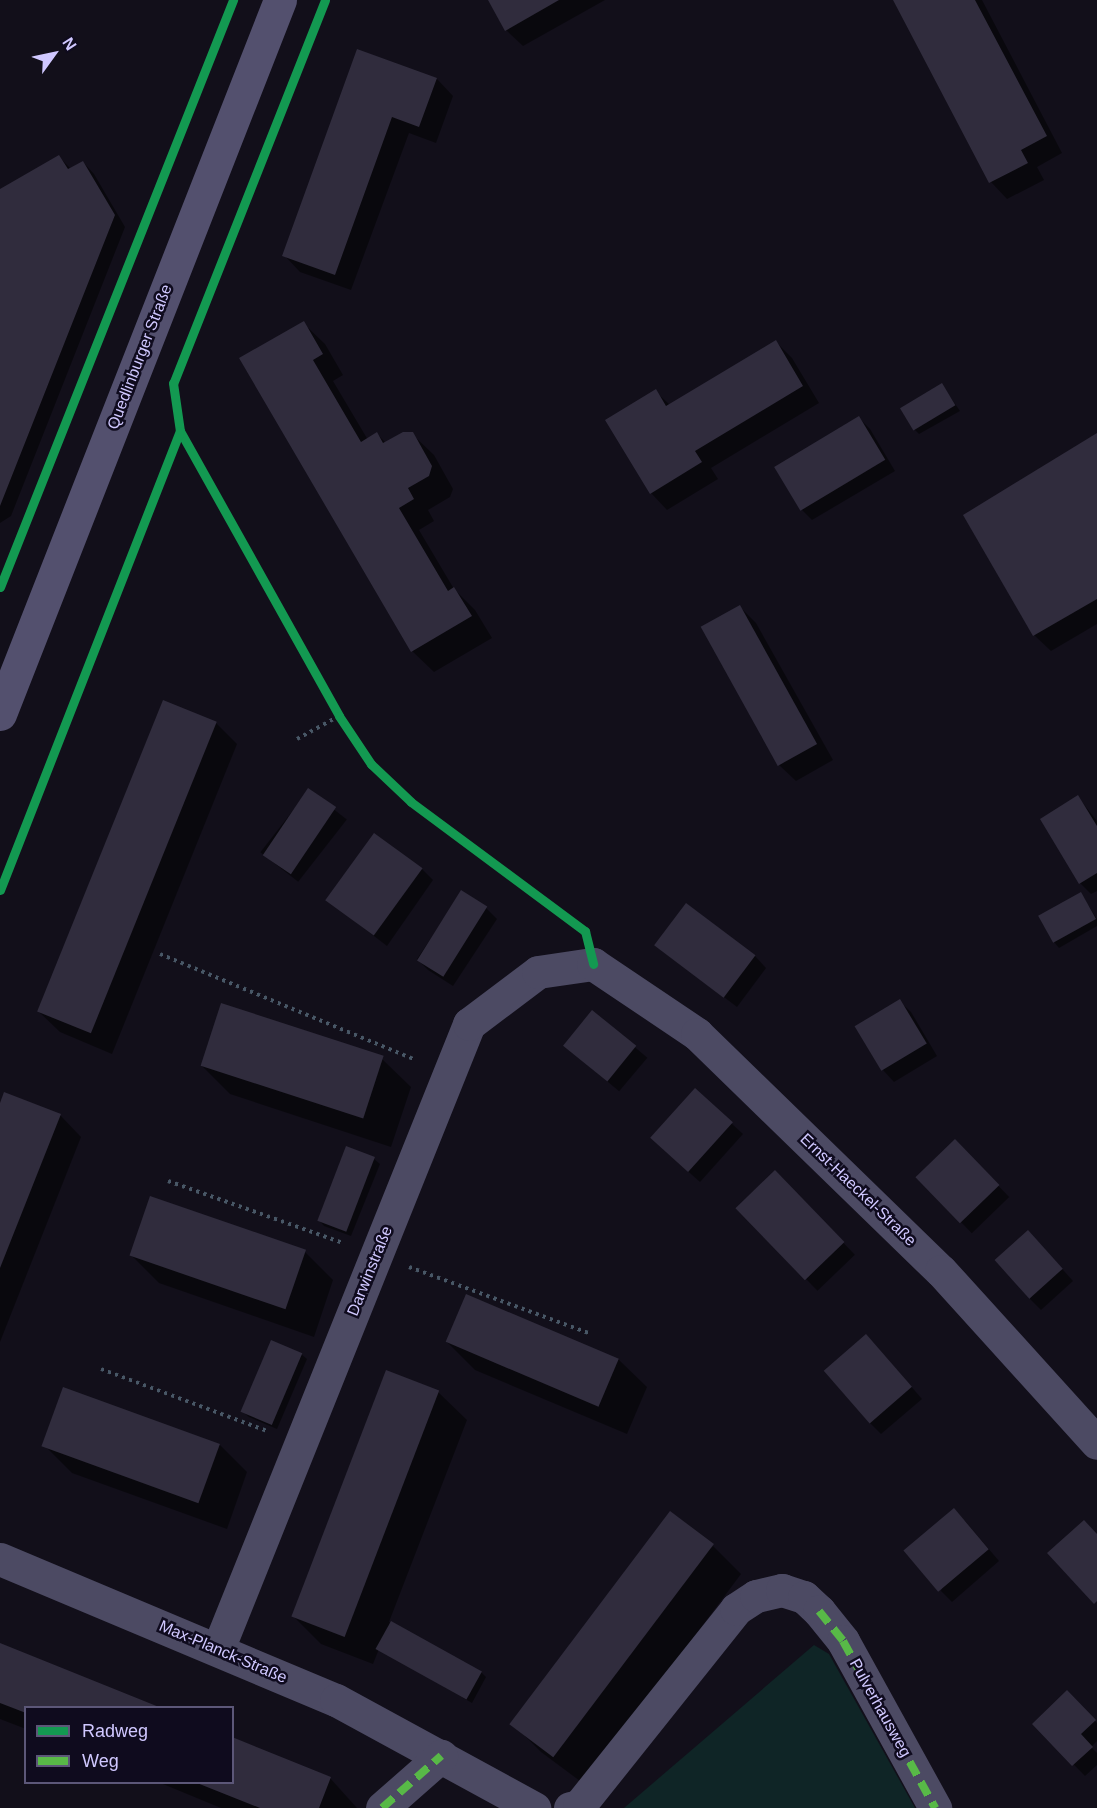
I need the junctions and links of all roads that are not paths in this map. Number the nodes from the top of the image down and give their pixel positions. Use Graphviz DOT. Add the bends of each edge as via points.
graph roads {
  1 [pos="280,0"];
  2 [pos="0,714"];
  3 [pos="593,964"];
  4 [pos="1097,1443"];
  5 [pos="0,1559"];
  6 [pos="218,1649"];
  7 [pos="441,1756"];
  8 [pos="382,1808"];
  9 [pos="534,1808"];
  10 [pos="570,1808"];
  11 [pos="935,1808"];
  1 -- 2 [label="main road, Quedlinburger Straße"];
  3 -- 4 [label="street, Ernst-Haeckel-Straße" via="697,1034 941,1271"];
  3 -- 6 [label="street, Darwinstraße" via="538,972 469,1024"];
  5 -- 6 [label="street, Max-Planck-Straße"];
  6 -- 7 [label="street, Max-Planck-Straße" via="336,1700"];
  7 -- 8 [label="street"];
  7 -- 9 [label="street, Max-Planck-Straße"];
  10 -- 11 [label="street, Pulverhausweg" via="579,1806 736,1609 756,1596 782,1590 804,1597 843,1641"];
}
